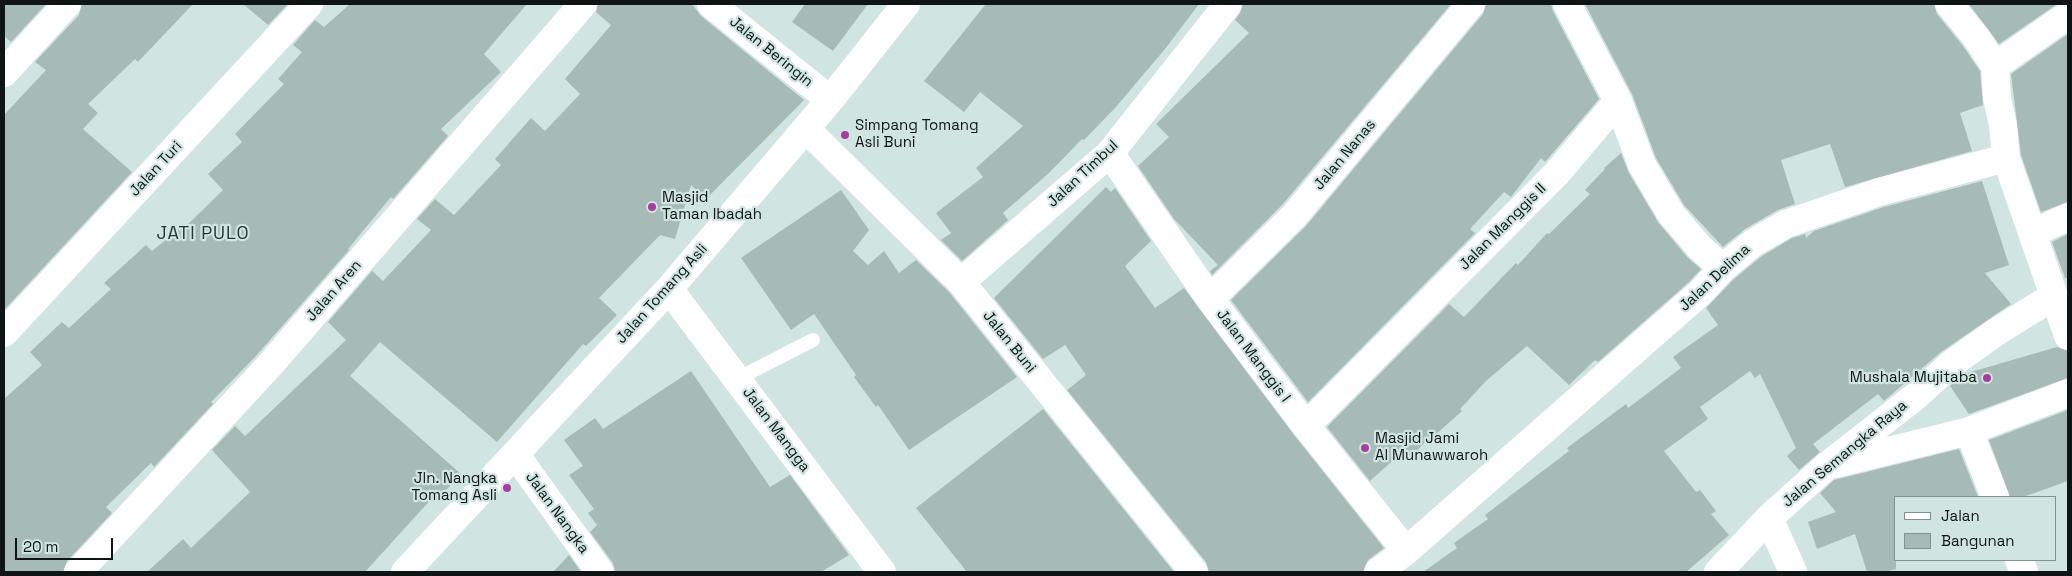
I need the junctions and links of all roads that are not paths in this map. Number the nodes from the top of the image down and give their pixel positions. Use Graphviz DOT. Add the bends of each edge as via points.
graph roads {
  1 [pos="67,4"];
  2 [pos="309,4"];
  3 [pos="584,4"];
  4 [pos="711,4"];
  5 [pos="906,4"];
  6 [pos="1228,4"];
  7 [pos="1471,4"];
  8 [pos="1568,4"];
  9 [pos="1949,4"];
  10 [pos="2068,14"];
  11 [pos="1995,66"];
  12 [pos="4,73"];
  13 [pos="830,100"];
  14 [pos="1618,101"];
  15 [pos="806,129"];
  16 [pos="1110,153"];
  17 [pos="2006,158"];
  18 [pos="2068,217"];
  19 [pos="2033,233"];
  20 [pos="1723,268"];
  21 [pos="961,282"];
  22 [pos="669,289"];
  23 [pos="2054,296"];
  24 [pos="1210,299"];
  25 [pos="4,333"];
  26 [pos="2068,336"];
  27 [pos="813,340"];
  28 [pos="737,379"];
  29 [pos="2068,393"];
  30 [pos="1306,426"];
  31 [pos="1969,431"];
  32 [pos="515,454"];
  33 [pos="1828,465"];
  34 [pos="1995,496"];
  35 [pos="1769,518"];
  36 [pos="1406,551"];
  37 [pos="78,572"];
  38 [pos="405,572"];
  39 [pos="600,572"];
  40 [pos="882,572"];
  41 [pos="1194,572"];
  42 [pos="1378,572"];
  43 [pos="1718,572"];
  44 [pos="1793,572"];
  1 -- 12 [label="street"];
  2 -- 25 [label="street, Jalan Turi"];
  3 -- 37 [label="street, Jalan Aren" via="269,366"];
  4 -- 13 [label="street, Jalan Beringin"];
  5 -- 13 [label="street, Jalan Tomang Asli"];
  6 -- 16 [label="street, Jalan Timbul"];
  7 -- 24 [label="street, Jalan Nanas" via="1294,216"];
  8 -- 14 [label="street"];
  9 -- 11 [label="street"];
  10 -- 11 [label="street"];
  11 -- 17 [label="street"];
  13 -- 15 [label="street, Jalan Tomang Asli"];
  14 -- 20 [label="street" via="1642,165 1671,214 1700,248"];
  14 -- 30 [label="street, Jalan Manggis II" via="1557,173"];
  15 -- 21 [label="street, Jalan Buni"];
  15 -- 22 [label="street, Jalan Tomang Asli"];
  16 -- 21 [label="street, Jalan Timbul"];
  16 -- 24 [label="street, Jalan Manggis I"];
  17 -- 19 [label="street"];
  17 -- 20 [label="street, Jalan Delima" via="1879,192 1806,216 1753,243"];
  18 -- 19 [label="street"];
  19 -- 23 [label="street"];
  20 -- 36 [label="street, Jalan Delima"];
  21 -- 41 [label="street, Jalan Buni"];
  22 -- 28 [label="street, Jalan Mangga"];
  22 -- 32 [label="street, Jalan Tomang Asli"];
  23 -- 26 [label="street"];
  23 -- 33 [label="street, Jalan Semangka Raya" via="1950,365"];
  24 -- 30 [label="street, Jalan Manggis I"];
  27 -- 28 [label="lane"];
  28 -- 40 [label="street, Jalan Mangga"];
  29 -- 31 [label="street"];
  30 -- 36 [label="street, Jalan Manggis I"];
  31 -- 33 [label="street"];
  31 -- 34 [label="street"];
  32 -- 38 [label="street, Jalan Tomang Asli"];
  32 -- 39 [label="street, Jalan Nangka"];
  33 -- 35 [label="street, Jalan Semangka Raya"];
  35 -- 43 [label="street, Jalan Semangka Raya"];
  35 -- 44 [label="street"];
  36 -- 42 [label="street, Jalan Delima"];
}
